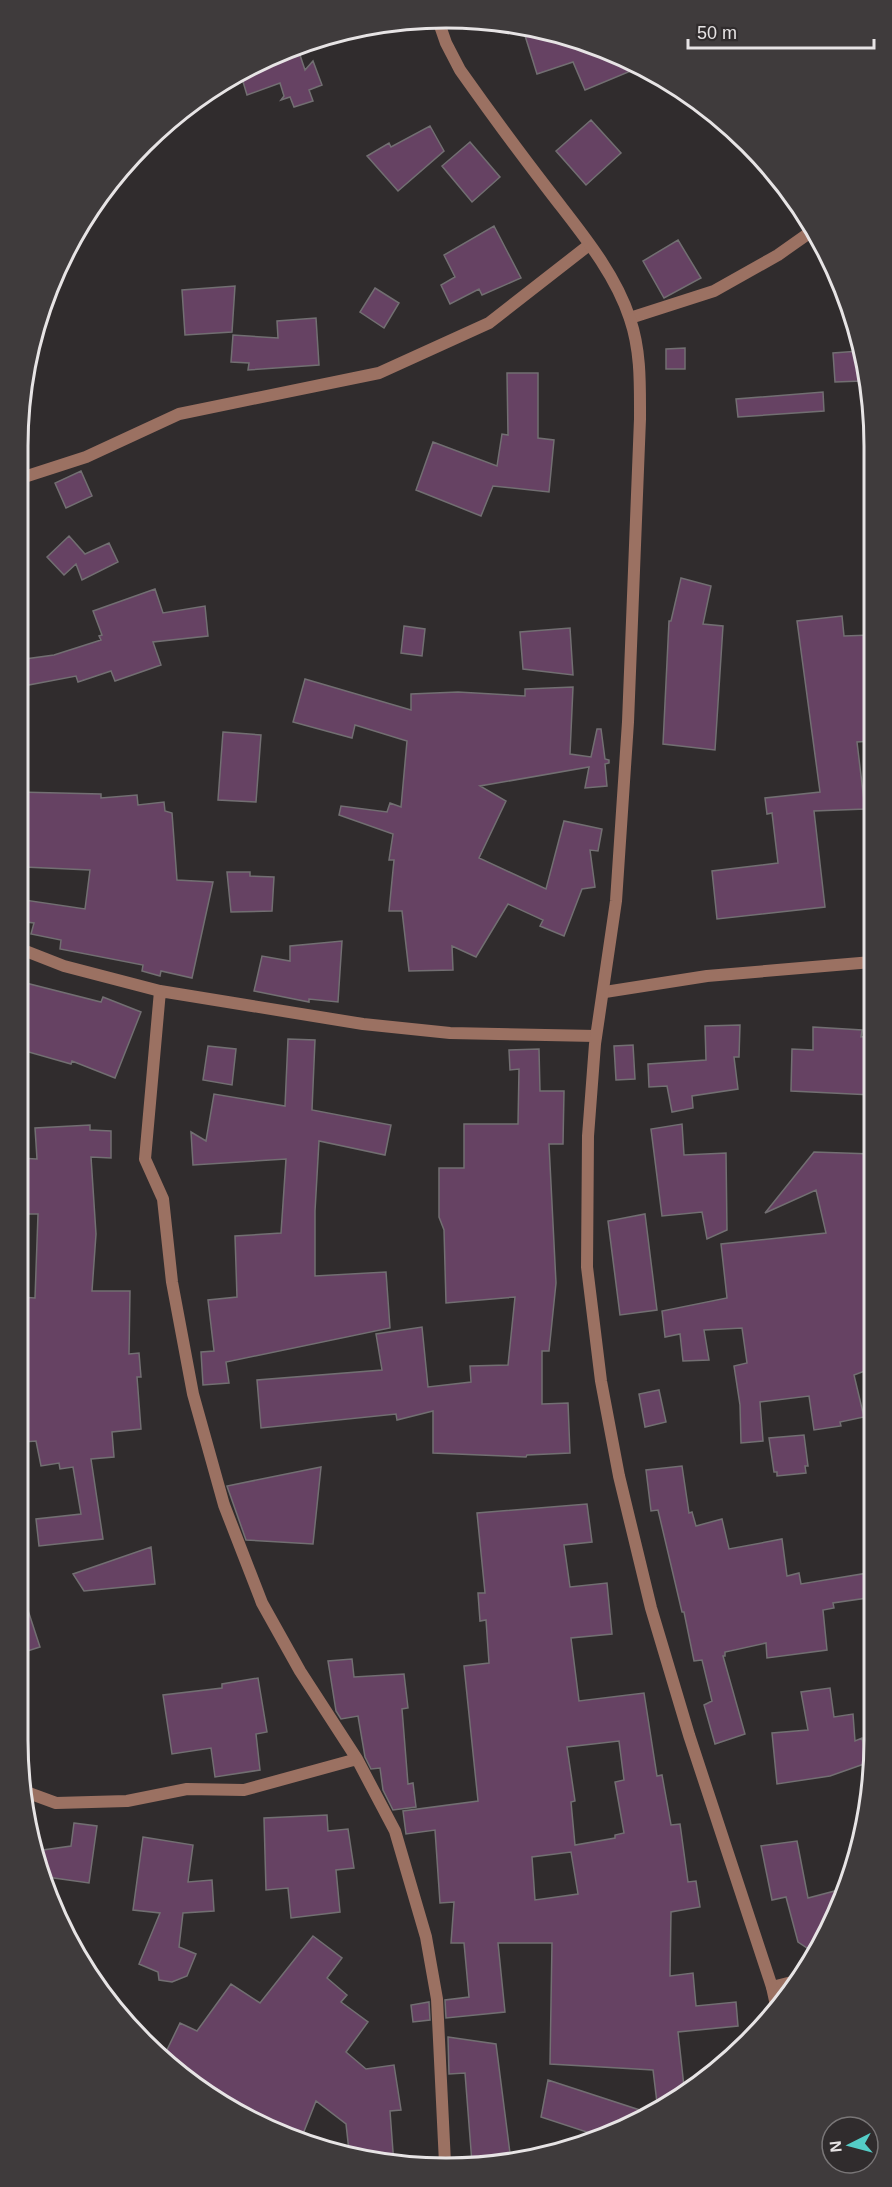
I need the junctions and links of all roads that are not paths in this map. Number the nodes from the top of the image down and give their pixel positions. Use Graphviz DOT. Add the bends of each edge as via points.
graph roads {
  1 [pos="442,28"];
  2 [pos="807,235"];
  3 [pos="589,245"];
  4 [pos="630,318"];
  5 [pos="28,476"];
  6 [pos="28,952"];
  7 [pos="864,963"];
  8 [pos="160,991"];
  9 [pos="605,992"];
  10 [pos="596,1036"];
  11 [pos="357,1759"];
  12 [pos="32,1794"];
  13 [pos="785,1984"];
  14 [pos="772,1987"];
  15 [pos="774,1998"];
  16 [pos="445,2158"];
  1 -- 3 [label="street" via="460,70"];
  2 -- 4 [label="street" via="723,287"];
  3 -- 4 [label="street"];
  3 -- 5 [label="street" via="489,323 379,373 179,414 86,458"];
  4 -- 9 [label="street" via="640,378 628,722 616,901"];
  6 -- 8 [label="street" via="64,966"];
  7 -- 9 [label="street" via="707,976"];
  8 -- 10 [label="street" via="405,1030"];
  8 -- 11 [label="street" via="146,1159 163,1199 172,1282 193,1394 224,1505 262,1603"];
  9 -- 10 [label="street"];
  10 -- 14 [label="street" via="588,1136 587,1267 607,1412 651,1608"];
  11 -- 12 [label="street" via="244,1790 187,1789 127,1801 56,1803"];
  11 -- 16 [label="street" via="395,1831 426,1938 437,1999"];
  13 -- 14 [label="street"];
  14 -- 15 [label="street"];
}
